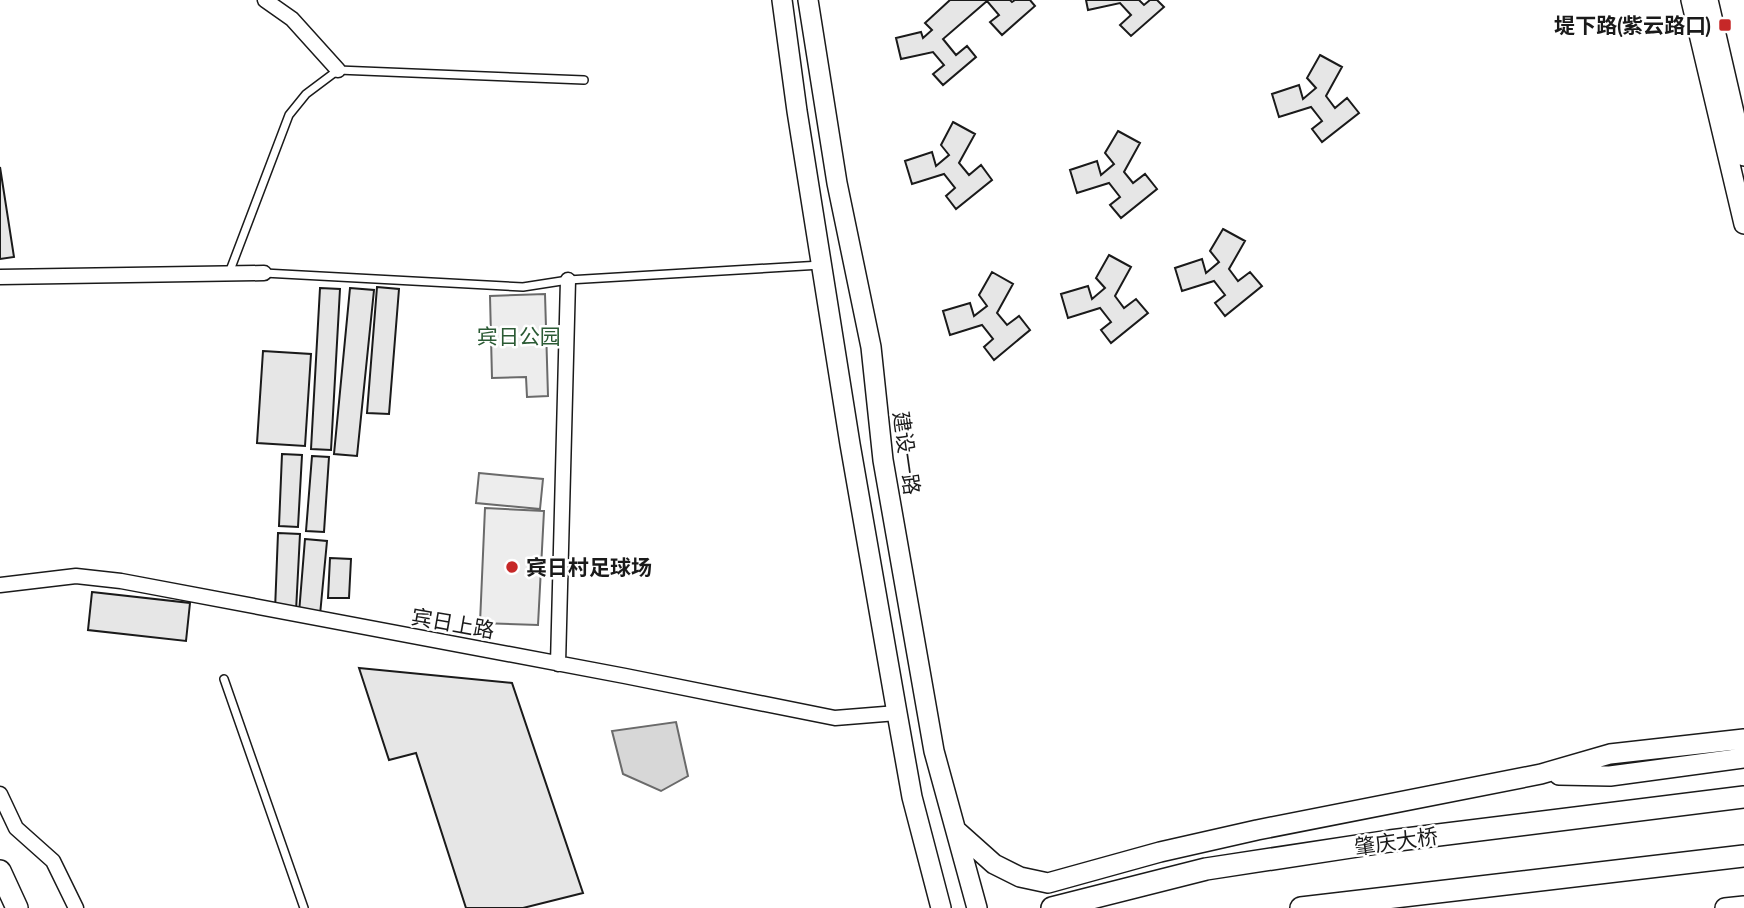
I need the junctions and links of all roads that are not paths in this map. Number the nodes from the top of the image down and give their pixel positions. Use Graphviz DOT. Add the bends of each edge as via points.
graph roads {
  1 [pos="265,0"];
  2 [pos="782,0"];
  3 [pos="808,0"];
  4 [pos="1691,0"];
  5 [pos="1708,0"];
  6 [pos="338,70"];
  7 [pos="584,80"];
  8 [pos="1744,156"];
  9 [pos="1744,224"];
  10 [pos="821,265"];
  11 [pos="264,273"];
  12 [pos="229,274"];
  13 [pos="0,277"];
  14 [pos="568,280"];
  15 [pos="0,585"];
  16 [pos="558,664"];
  17 [pos="225,679"];
  18 [pos="897,713"];
  19 [pos="1744,739"];
  20 [pos="1744,758"];
  21 [pos="1541,775"];
  22 [pos="0,794"];
  23 [pos="1744,797"];
  24 [pos="957,831"];
  25 [pos="1744,856"];
  26 [pos="0,871"];
  27 [pos="1744,906"];
  28 [pos="17,908"];
  29 [pos="76,908"];
  30 [pos="304,908"];
  31 [pos="941,908"];
  32 [pos="976,908"];
  33 [pos="1052,908"];
  34 [pos="1301,908"];
  35 [pos="1725,908"];
  1 -- 6 [label="street" via="292,19"];
  2 -- 10 [label="main road"];
  3 -- 24 [label="main road, 建设一路" via="837,183 872,347 883,460 934,751"];
  4 -- 9 [label="main road"];
  5 -- 8 [label="main road"];
  6 -- 7 [label="lane"];
  6 -- 12 [label="lane" via="306,94 289,115"];
  10 -- 14 [label="lane"];
  10 -- 18 [label="main road"];
  11 -- 12 [label="street"];
  11 -- 14 [label="lane" via="523,287"];
  12 -- 13 [label="street"];
  14 -- 16 [label="street"];
  15 -- 16 [label="street, 宾日上路" via="76,576 121,581"];
  16 -- 18 [label="street, 宾日上路" via="835,718"];
  17 -- 30 [label="lane"];
  18 -- 31 [label="main road" via="912,797"];
  19 -- 21 [label="main road" via="1610,754"];
  20 -- 21 [label="main road" via="1610,776"];
  21 -- 24 [label="main road" via="1245,833 1048,883 1020,877 994,864"];
  22 -- 29 [label="street" via="16,828 53,861"];
  23 -- 33 [label="main road, 肇庆大桥" via="1206,869"];
  24 -- 32 [label="main road, 建设一路"];
  25 -- 34 [label="main road"];
  26 -- 28 [label="main road"];
  27 -- 35 [label="main road"];
}
